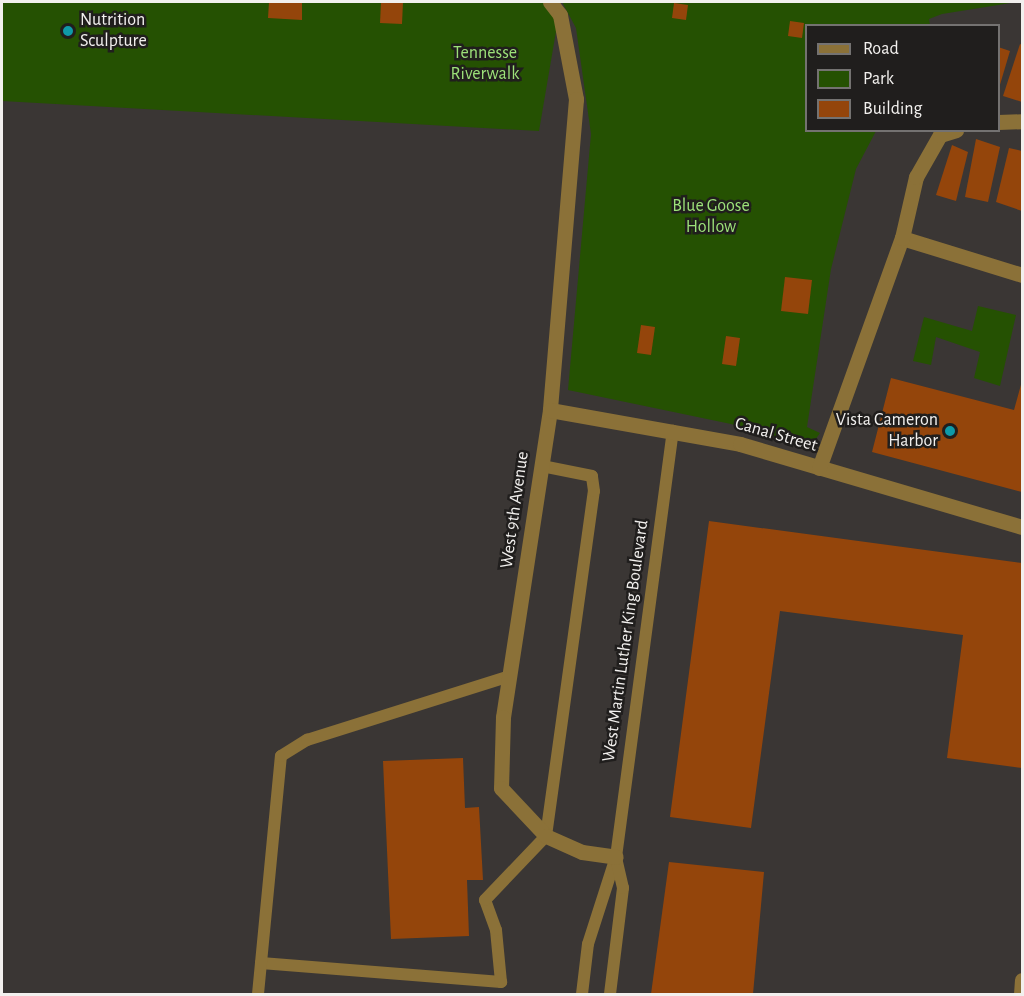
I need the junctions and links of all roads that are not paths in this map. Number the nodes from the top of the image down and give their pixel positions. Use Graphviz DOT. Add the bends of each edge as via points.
graph roads {
  1 [pos="550,2"];
  2 [pos="1023,121"];
  3 [pos="1000,122"];
  4 [pos="950,132"];
  5 [pos="902,238"];
  6 [pos="1023,276"];
  7 [pos="550,410"];
  8 [pos="673,431"];
  9 [pos="542,466"];
  10 [pos="819,468"];
  11 [pos="1023,528"];
  12 [pos="510,676"];
  13 [pos="546,836"];
  14 [pos="616,857"];
  15 [pos="261,963"];
  16 [pos="1023,981"];
  17 [pos="258,994"];
  18 [pos="582,994"];
  19 [pos="610,994"];
  20 [pos="1021,994"];
  1 -- 7 [label="street, West 9th Avenue" via="560,15 576,99"];
  2 -- 3 [label="street"];
  4 -- 5 [label="street" via="940,135 916,177"];
  5 -- 6 [label="street"];
  5 -- 10 [label="street"];
  7 -- 8 [label="street, Canal Street"];
  7 -- 9 [label="street, West 9th Avenue"];
  8 -- 10 [label="street, Canal Street"];
  8 -- 14 [label="lane, West Martin Luther King Boulevard"];
  9 -- 12 [label="street, West 9th Avenue"];
  9 -- 13 [label="lane" via="592,476 594,491"];
  10 -- 11 [label="street, Canal Street"];
  12 -- 13 [label="street, West 9th Avenue" via="503,717 501,788"];
  12 -- 15 [label="lane" via="307,740 281,756"];
  13 -- 14 [label="street, West 9th Avenue" via="582,852"];
  13 -- 15 [label="lane" via="485,900 496,930 501,982"];
  14 -- 18 [label="lane, West Martin Luther King Boulevard" via="588,944"];
  14 -- 19 [label="lane, West Martin Luther King Boulevard" via="623,888"];
  15 -- 17 [label="lane"];
  16 -- 20 [label="street"];
}
